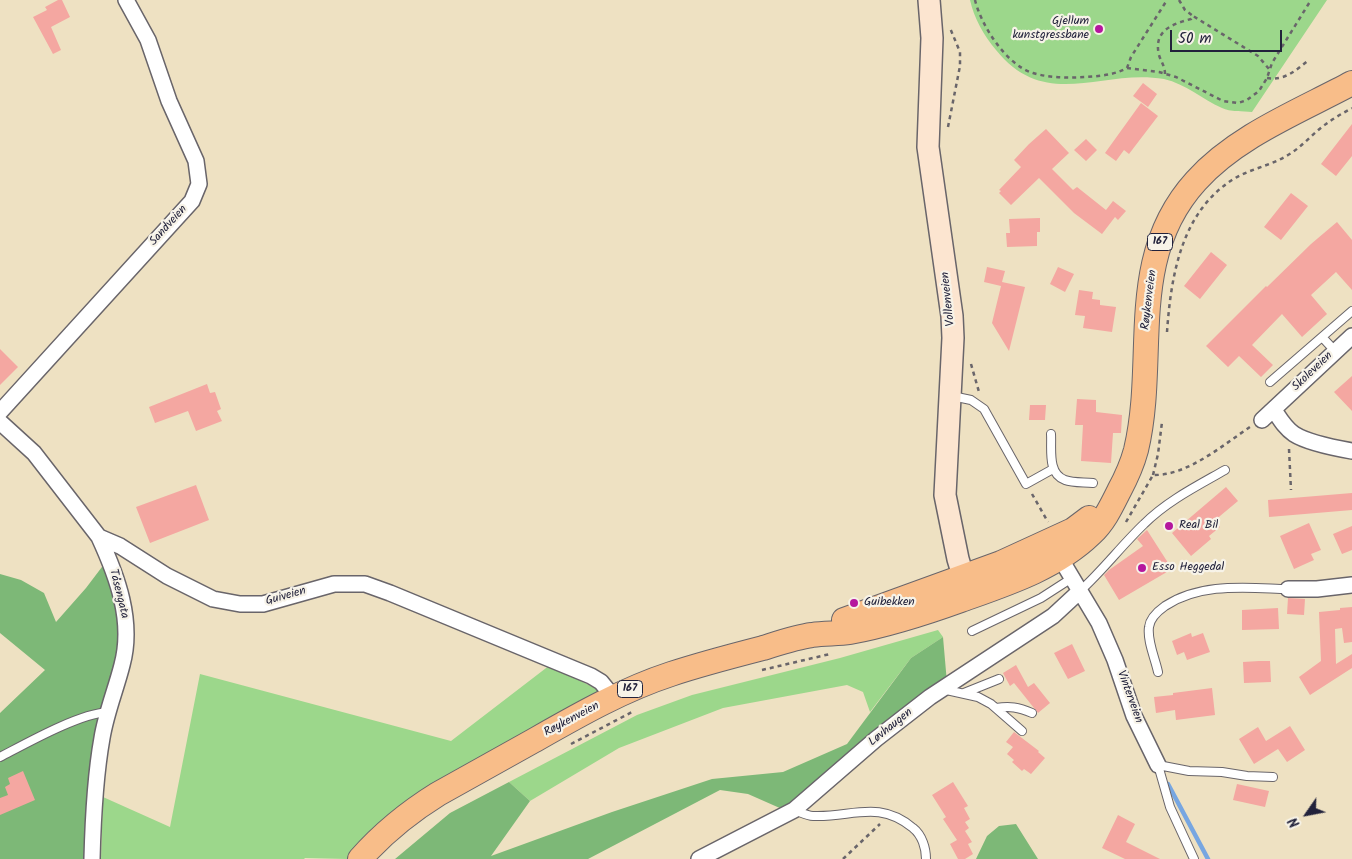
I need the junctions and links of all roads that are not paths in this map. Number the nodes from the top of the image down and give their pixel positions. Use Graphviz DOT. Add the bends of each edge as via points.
graph roads {
  1 [pos="126,0"];
  2 [pos="929,0"];
  3 [pos="1352,83"];
  4 [pos="1352,311"];
  5 [pos="1352,336"];
  6 [pos="1322,337"];
  7 [pos="1335,351"];
  8 [pos="1270,382"];
  9 [pos="950,395"];
  10 [pos="0,412"];
  11 [pos="0,422"];
  12 [pos="1051,434"];
  13 [pos="1352,451"];
  14 [pos="1053,469"];
  15 [pos="1225,470"];
  16 [pos="1092,483"];
  17 [pos="99,537"];
  18 [pos="1053,541"];
  19 [pos="1072,578"];
  20 [pos="1352,585"];
  21 [pos="966,587"];
  22 [pos="1288,589"];
  23 [pos="1080,591"];
  24 [pos="972,631"];
  25 [pos="1158,672"];
  26 [pos="999,679"];
  27 [pos="942,689"];
  28 [pos="963,693"];
  29 [pos="614,698"];
  30 [pos="996,708"];
  31 [pos="108,712"];
  32 [pos="1032,713"];
  33 [pos="1022,731"];
  34 [pos="0,757"];
  35 [pos="1158,765"];
  36 [pos="1273,777"];
  37 [pos="794,810"];
  38 [pos="92,859"];
  39 [pos="360,859"];
  40 [pos="699,859"];
  41 [pos="926,859"];
  42 [pos="1194,859"];
  1 -- 10 [label="street, Sandveien" via="148,40 169,101 196,162 199,184 192,201"];
  2 -- 9 [label="main road, Vollenveien" via="932,38 928,147 951,303"];
  3 -- 18 [label="main road, Røykenveien / 167" via="1254,135 1227,153 1196,180 1176,206 1159,244 1152,272 1139,436 1130,468 1099,526 1082,542"];
  4 -- 6 [label="lane"];
  5 -- 7 [label="street, Skoleveien"];
  6 -- 7 [label="lane"];
  6 -- 8 [label="lane"];
  7 -- 13 [label="street, Skoleveien" via="1268,415 1295,435"];
  9 -- 14 [label="lane" via="971,400 984,409 1026,484"];
  9 -- 21 [label="main road, Vollenveien" via="945,495"];
  11 -- 17 [label="street, Guiveien" via="34,452"];
  12 -- 14 [label="lane"];
  14 -- 16 [label="lane" via="1064,480"];
  15 -- 23 [label="lane" via="1156,513"];
  17 -- 29 [label="street, Guiveien" via="213,599 240,604 263,604 334,584 365,584 591,676 601,682"];
  17 -- 31 [label="street, Tåsengata" via="114,569 127,635 123,663"];
  18 -- 19 [label="street, Vinterveien"];
  18 -- 21 [label="main road, Røykenveien / 167" via="1023,577"];
  19 -- 23 [label="street, Vinterveien"];
  19 -- 24 [label="lane" via="1041,598"];
  20 -- 22 [label="street"];
  21 -- 29 [label="main road, Røykenveien / 167" via="926,612 848,632 811,635 693,666"];
  22 -- 25 [label="lane" via="1204,590 1180,596 1157,612 1149,625"];
  23 -- 27 [label="street, Løvhaugen" via="1053,616"];
  23 -- 35 [label="street, Vinterveien" via="1099,623 1134,716"];
  26 -- 28 [label="lane"];
  27 -- 28 [label="lane"];
  27 -- 37 [label="street, Løvhaugen" via="876,739"];
  28 -- 30 [label="lane" via="978,697"];
  29 -- 39 [label="main road, Røykenveien / 167" via="431,798 397,823"];
  30 -- 32 [label="lane" via="1010,706"];
  30 -- 33 [label="lane"];
  31 -- 34 [label="lane" via="55,730"];
  31 -- 38 [label="street, Tåsengata" via="95,802"];
  35 -- 36 [label="lane" via="1189,771"];
  35 -- 42 [label="lane, Vinterveien" via="1170,807"];
  37 -- 40 [label="street, Løvhaugen"];
  37 -- 41 [label="lane" via="812,816 863,812 891,814 919,833"];
}
